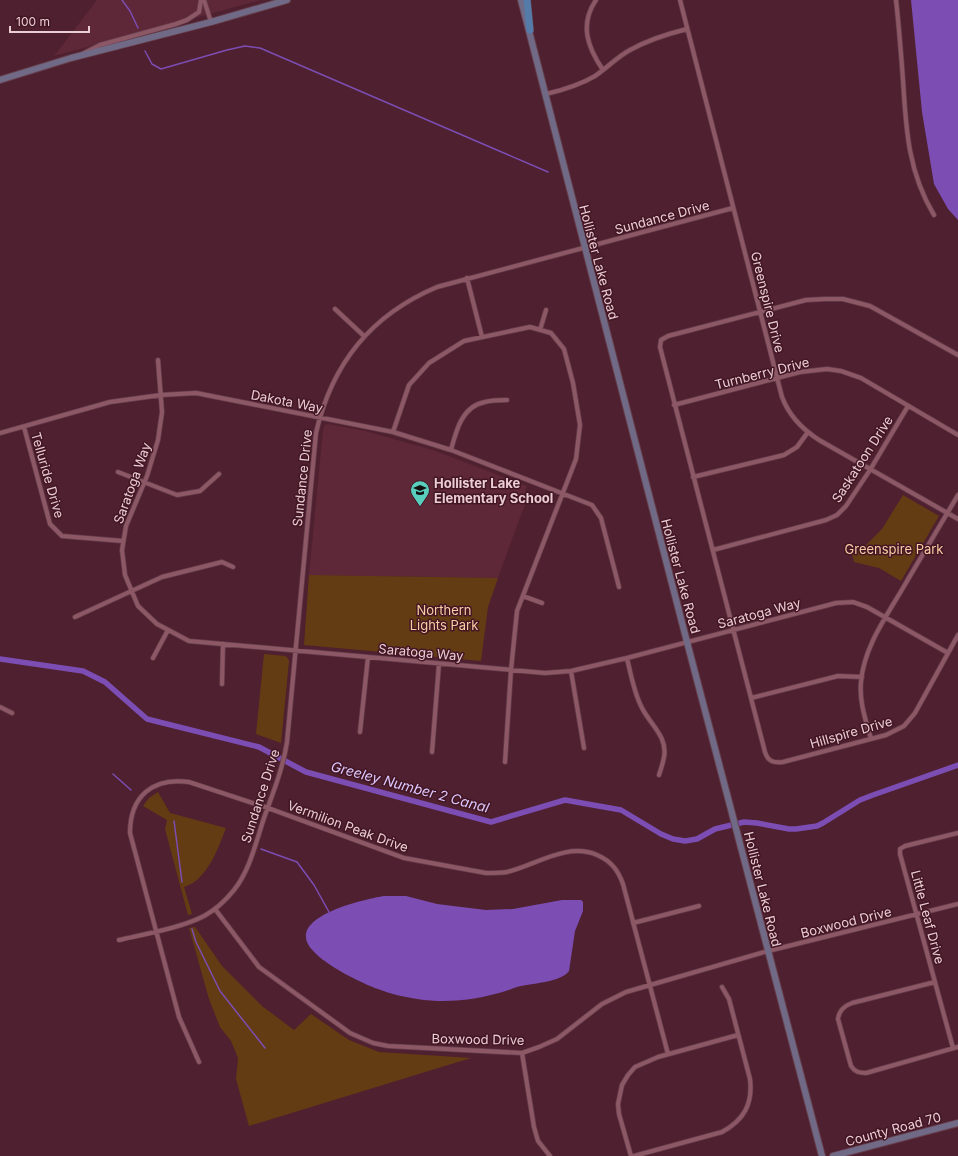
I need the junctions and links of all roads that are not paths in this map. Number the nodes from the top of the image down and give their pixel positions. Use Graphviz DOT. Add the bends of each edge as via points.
graph roads {
  1 [pos="202,0"];
  2 [pos="287,0"];
  3 [pos="521,0"];
  4 [pos="527,0"];
  5 [pos="596,0"];
  6 [pos="680,0"];
  7 [pos="896,0"];
  8 [pos="211,22"];
  9 [pos="687,29"];
  10 [pos="530,30"];
  11 [pos="71,58"];
  12 [pos="603,70"];
  13 [pos="0,80"];
  14 [pos="546,94"];
  15 [pos="733,208"];
  16 [pos="934,215"];
  17 [pos="584,248"];
  18 [pos="467,278"];
  19 [pos="334,309"];
  20 [pos="546,310"];
  21 [pos="760,312"];
  22 [pos="540,330"];
  23 [pos="364,336"];
  24 [pos="482,337"];
  25 [pos="958,355"];
  26 [pos="158,360"];
  27 [pos="777,378"];
  28 [pos="161,395"];
  29 [pos="507,400"];
  30 [pos="674,405"];
  31 [pos="908,406"];
  32 [pos="319,418"];
  33 [pos="24,427"];
  34 [pos="393,432"];
  35 [pos="808,432"];
  36 [pos="0,433"];
  37 [pos="958,435"];
  38 [pos="451,450"];
  39 [pos="870,470"];
  40 [pos="118,472"];
  41 [pos="219,474"];
  42 [pos="693,477"];
  43 [pos="144,483"];
  44 [pos="563,493"];
  45 [pos="958,495"];
  46 [pos="948,513"];
  47 [pos="958,519"];
  48 [pos="123,541"];
  49 [pos="713,550"];
  50 [pos="233,567"];
  51 [pos="619,587"];
  52 [pos="132,592"];
  53 [pos="523,596"];
  54 [pos="542,603"];
  55 [pos="75,616"];
  56 [pos="886,617"];
  57 [pos="168,630"];
  58 [pos="733,630"];
  59 [pos="958,635"];
  60 [pos="687,642"];
  61 [pos="223,644"];
  62 [pos="296,650"];
  63 [pos="948,653"];
  64 [pos="368,657"];
  65 [pos="153,658"];
  66 [pos="627,658"];
  67 [pos="439,664"];
  68 [pos="511,670"];
  69 [pos="571,671"];
  70 [pos="862,677"];
  71 [pos="222,684"];
  72 [pos="751,698"];
  73 [pos="0,707"];
  74 [pos="12,713"];
  75 [pos="360,732"];
  76 [pos="871,739"];
  77 [pos="584,748"];
  78 [pos="432,752"];
  79 [pos="505,762"];
  80 [pos="659,775"];
  81 [pos="268,808"];
  82 [pos="958,833"];
  83 [pos="958,904"];
  84 [pos="699,906"];
  85 [pos="215,909"];
  86 [pos="916,914"];
  87 [pos="633,923"];
  88 [pos="156,931"];
  89 [pos="119,940"];
  90 [pos="768,951"];
  91 [pos="935,982"];
  92 [pos="649,985"];
  93 [pos="722,988"];
  94 [pos="738,1035"];
  95 [pos="956,1048"];
  96 [pos="522,1053"];
  97 [pos="668,1054"];
  98 [pos="199,1062"];
  99 [pos="958,1123"];
  100 [pos="550,1156"];
  101 [pos="632,1156"];
  102 [pos="822,1156"];
  103 [pos="833,1156"];
  1 -- 8 [label="street"];
  1 -- 11 [label="street" via="199,12 187,20 100,45"];
  2 -- 8 [label="street"];
  3 -- 10 [label="street, Hollister Lake Road"];
  4 -- 10 [label="main road"];
  5 -- 12 [label="street" via="587,17 587,29 590,48"];
  6 -- 9 [label="street, Greenspire Drive"];
  7 -- 16 [label="street" via="909,148 919,186"];
  8 -- 11 [label="street"];
  9 -- 12 [label="street" via="648,40"];
  9 -- 15 [label="street, Greenspire Drive"];
  10 -- 14 [label="street, Hollister Lake Road"];
  11 -- 13 [label="street"];
  12 -- 14 [label="street" via="584,82"];
  14 -- 17 [label="street, Hollister Lake Road"];
  15 -- 17 [label="street, Sundance Drive"];
  15 -- 21 [label="street, Greenspire Drive"];
  17 -- 18 [label="street, Sundance Drive"];
  17 -- 60 [label="street, Hollister Lake Road"];
  18 -- 23 [label="street, Sundance Drive" via="437,287 407,302"];
  18 -- 24 [label="street"];
  19 -- 23 [label="street"];
  20 -- 22 [label="street"];
  21 -- 25 [label="street" via="806,300 843,299 884,312"];
  21 -- 27 [label="street, Greenspire Drive"];
  21 -- 30 [label="street" via="661,340 660,347"];
  22 -- 24 [label="street" via="530,327"];
  22 -- 44 [label="street" via="551,333 564,349 580,425 576,459"];
  23 -- 32 [label="street, Sundance Drive" via="336,375"];
  24 -- 34 [label="street" via="464,341 430,363 409,385"];
  26 -- 28 [label="street, Saratoga Way"];
  27 -- 30 [label="street, Turnberry Drive"];
  27 -- 31 [label="street, Turnberry Drive" via="816,369 841,371 861,378"];
  27 -- 35 [label="street, Greenspire Drive" via="785,405 792,417"];
  28 -- 32 [label="street, Dakota Way" via="196,394"];
  28 -- 33 [label="street, Dakota Way" via="110,402"];
  28 -- 43 [label="street, Saratoga Way" via="162,412 158,440"];
  29 -- 38 [label="street" via="484,402 469,409 462,417"];
  30 -- 42 [label="street"];
  31 -- 37 [label="street, Turnberry Drive"];
  31 -- 39 [label="street, Saskatoon Drive"];
  32 -- 34 [label="street, Dakota Way"];
  32 -- 62 [label="street, Sundance Drive"];
  33 -- 36 [label="street, Dakota Way"];
  33 -- 48 [label="street, Telluride Drive" via="50,524 62,536"];
  34 -- 38 [label="street, Dakota Way"];
  35 -- 39 [label="street, Greenspire Drive"];
  35 -- 42 [label="street" via="797,447 784,454"];
  38 -- 44 [label="street, Dakota Way"];
  39 -- 46 [label="street, Greenspire Drive"];
  39 -- 49 [label="street, Saskatoon Drive" via="837,515"];
  40 -- 43 [label="street"];
  41 -- 43 [label="street" via="200,491 177,495"];
  42 -- 49 [label="street"];
  43 -- 48 [label="street, Saratoga Way" via="126,526"];
  44 -- 51 [label="street, Dakota Way" via="592,506 601,518"];
  44 -- 53 [label="street"];
  45 -- 46 [label="street"];
  46 -- 47 [label="street, Greenspire Drive"];
  46 -- 56 [label="street"];
  48 -- 52 [label="street, Saratoga Way" via="125,575"];
  49 -- 58 [label="street"];
  50 -- 52 [label="street" via="222,562 162,577"];
  52 -- 55 [label="street"];
  52 -- 57 [label="street, Saratoga Way" via="138,606 157,624"];
  53 -- 54 [label="street"];
  53 -- 68 [label="street" via="517,611"];
  56 -- 58 [label="street, Saratoga Way" via="857,603 844,602"];
  56 -- 63 [label="street, Saratoga Way"];
  56 -- 70 [label="street" via="867,654"];
  57 -- 61 [label="street, Saratoga Way" via="189,641"];
  57 -- 65 [label="street"];
  58 -- 60 [label="street, Saratoga Way"];
  58 -- 72 [label="street"];
  59 -- 63 [label="street, Hillspire Drive"];
  60 -- 66 [label="street, Saratoga Way"];
  60 -- 90 [label="street, Hollister Lake Road"];
  61 -- 62 [label="street, Saratoga Way"];
  61 -- 71 [label="street"];
  62 -- 64 [label="street, Saratoga Way"];
  62 -- 81 [label="street, Sundance Drive" via="286,748"];
  63 -- 76 [label="street, Hillspire Drive" via="910,721 896,731"];
  64 -- 67 [label="street, Saratoga Way"];
  64 -- 75 [label="street"];
  66 -- 69 [label="street, Saratoga Way"];
  66 -- 80 [label="street" via="642,708 663,740 665,755"];
  67 -- 68 [label="street, Saratoga Way"];
  67 -- 78 [label="street"];
  68 -- 69 [label="street, Saratoga Way" via="545,673"];
  68 -- 79 [label="street"];
  69 -- 77 [label="street"];
  70 -- 72 [label="street" via="838,676"];
  70 -- 76 [label="street" via="862,704"];
  72 -- 76 [label="street, Hillspire Drive" via="766,755 775,763"];
  73 -- 74 [label="street"];
  81 -- 85 [label="street, Sundance Drive" via="242,878 234,891"];
  81 -- 87 [label="street, Vermilion Peak Drive" via="404,858 486,873 509,871 570,852 581,850 593,853 603,858 619,873"];
  81 -- 88 [label="street, Vermilion Peak Drive" via="189,782 169,781 144,793 133,810 130,833"];
  82 -- 86 [label="street, Little Leaf Drive" via="900,849"];
  83 -- 86 [label="street, Boxwood Drive"];
  84 -- 87 [label="street"];
  85 -- 88 [label="street, Sundance Drive" via="190,922"];
  85 -- 96 [label="street, Boxwood Drive" via="259,967 363,1040 388,1046"];
  86 -- 90 [label="street, Boxwood Drive"];
  86 -- 91 [label="street, Little Leaf Drive"];
  87 -- 92 [label="street, Vermilion Peak Drive"];
  88 -- 89 [label="street, Sundance Drive"];
  88 -- 98 [label="street, Vermilion Peak Drive" via="179,1017"];
  90 -- 92 [label="street, Boxwood Drive"];
  90 -- 102 [label="street, Hollister Lake Road"];
  91 -- 95 [label="street, Little Leaf Drive"];
  91 -- 95 [label="street" via="852,1003 841,1010 838,1019 851,1066 858,1072 866,1073"];
  92 -- 96 [label="street, Boxwood Drive" via="612,998 557,1039"];
  92 -- 97 [label="street, Vermilion Peak Drive"];
  93 -- 94 [label="street" via="729,999"];
  94 -- 97 [label="street"];
  94 -- 101 [label="street" via="752,1090 748,1107 738,1121 722,1132"];
  96 -- 100 [label="street" via="534,1127 538,1141"];
  97 -- 101 [label="street" via="635,1067 622,1085 619,1114"];
  99 -- 103 [label="street, County Road 70"];
}
